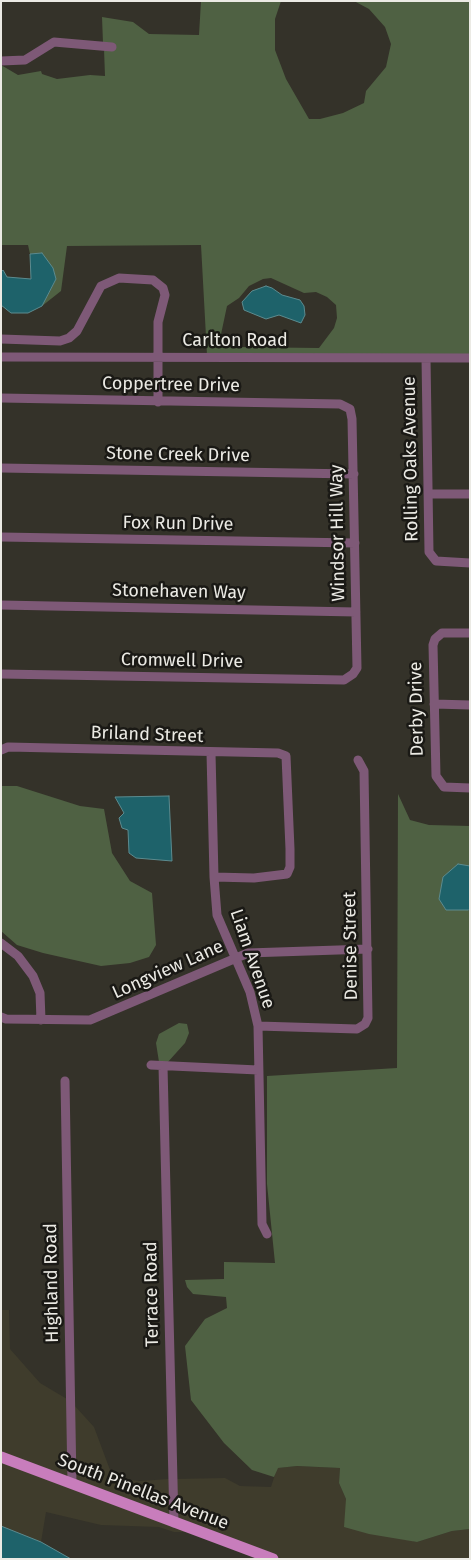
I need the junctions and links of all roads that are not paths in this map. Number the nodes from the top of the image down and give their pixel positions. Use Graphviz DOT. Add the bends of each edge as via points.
graph roads {
  1 [pos="112,47"];
  2 [pos="1,61"];
  3 [pos="1,339"];
  4 [pos="1,357"];
  5 [pos="158,358"];
  6 [pos="426,358"];
  7 [pos="470,358"];
  8 [pos="1,398"];
  9 [pos="158,402"];
  10 [pos="340,404"];
  11 [pos="1,468"];
  12 [pos="354,474"];
  13 [pos="428,494"];
  14 [pos="470,494"];
  15 [pos="1,537"];
  16 [pos="355,543"];
  17 [pos="470,563"];
  18 [pos="1,605"];
  19 [pos="356,612"];
  20 [pos="470,633"];
  21 [pos="357,668"];
  22 [pos="1,674"];
  23 [pos="434,704"];
  24 [pos="470,705"];
  25 [pos="1,750"];
  26 [pos="211,753"];
  27 [pos="358,760"];
  28 [pos="470,788"];
  29 [pos="214,877"];
  30 [pos="1,943"];
  31 [pos="368,949"];
  32 [pos="235,958"];
  33 [pos="1,1016"];
  34 [pos="41,1020"];
  35 [pos="258,1026"];
  36 [pos="151,1065"];
  37 [pos="163,1066"];
  38 [pos="258,1070"];
  39 [pos="65,1081"];
  40 [pos="267,1234"];
  41 [pos="1,1457"];
  42 [pos="72,1484"];
  43 [pos="174,1522"];
  44 [pos="273,1559"];
  1 -- 2 [label="street" via="54,42 25,60"];
  3 -- 5 [label="street" via="60,341 69,338 77,331 101,286 119,278 149,279 160,285 164,295 158,322"];
  4 -- 5 [label="street, Carlton Road"];
  5 -- 6 [label="street, Carlton Road"];
  5 -- 9 [label="street"];
  6 -- 7 [label="street, Carlton Road"];
  6 -- 13 [label="street, Rolling Oaks Avenue"];
  8 -- 9 [label="street, Coppertree Drive"];
  9 -- 10 [label="street, Coppertree Drive"];
  10 -- 12 [label="street, Windsor Hill Way" via="350,408 352,414"];
  11 -- 12 [label="street, Stone Creek Drive"];
  12 -- 16 [label="street, Windsor Hill Way"];
  13 -- 14 [label="street"];
  13 -- 17 [label="street, Rolling Oaks Avenue" via="429,552 432,560"];
  15 -- 16 [label="street, Fox Run Drive"];
  16 -- 19 [label="street, Windsor Hill Way"];
  18 -- 19 [label="street, Stonehaven Way"];
  19 -- 21 [label="street, Windsor Hill Way"];
  20 -- 23 [label="street, Derby Drive" via="445,633 437,637 433,645"];
  21 -- 22 [label="street, Cromwell Drive" via="344,680"];
  23 -- 24 [label="street"];
  23 -- 28 [label="street, Derby Drive" via="437,780 444,787"];
  25 -- 26 [label="street, Briland Street" via="8,747"];
  26 -- 29 [label="street, Liam Avenue"];
  26 -- 29 [label="street, Briland Street" via="278,753 286,756 288,762 290,866 287,874 254,878"];
  27 -- 31 [label="street, Denise Street" via="364,771"];
  29 -- 32 [label="street, Liam Avenue" via="218,914"];
  30 -- 34 [label="street" via="18,956 34,976 40,993"];
  31 -- 32 [label="street, Longview Lane" via="255,952"];
  31 -- 35 [label="street, Denise Street" via="368,1015 360,1028"];
  32 -- 34 [label="street, Longview Lane" via="97,1018 85,1021"];
  32 -- 35 [label="street, Liam Avenue" via="250,992"];
  33 -- 34 [label="street, Longview Lane"];
  35 -- 38 [label="street, Liam Avenue"];
  36 -- 37 [label="street"];
  37 -- 38 [label="street"];
  37 -- 43 [label="street, Terrace Road"];
  38 -- 40 [label="street, Liam Avenue" via="262,1224"];
  39 -- 42 [label="street, Highland Road"];
  41 -- 42 [label="main road, South Pinellas Avenue"];
  42 -- 43 [label="main road, South Pinellas Avenue"];
  43 -- 44 [label="main road, South Pinellas Avenue"];
}
